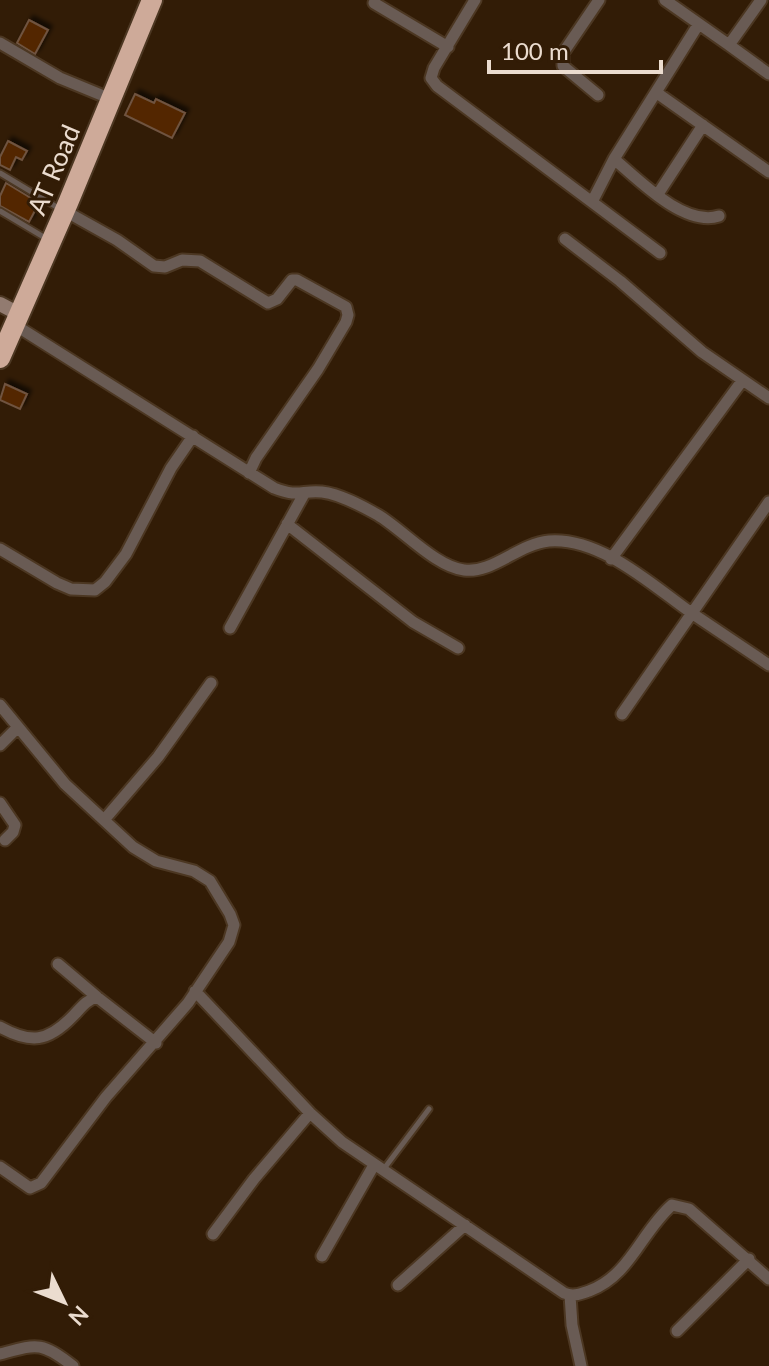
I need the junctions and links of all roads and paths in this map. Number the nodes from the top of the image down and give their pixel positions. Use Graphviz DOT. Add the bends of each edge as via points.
graph roads {
  1 [pos="475,0"];
  2 [pos="599,0"];
  3 [pos="665,0"];
  4 [pos="761,0"];
  5 [pos="146,2"];
  6 [pos="374,3"];
  7 [pos="698,25"];
  8 [pos="0,43"];
  9 [pos="729,45"];
  10 [pos="448,47"];
  11 [pos="769,74"];
  12 [pos="657,93"];
  13 [pos="598,95"];
  14 [pos="111,99"];
  15 [pos="703,125"];
  16 [pos="614,159"];
  17 [pos="768,169"];
  18 [pos="0,173"];
  19 [pos="658,194"];
  20 [pos="592,202"];
  21 [pos="0,211"];
  22 [pos="65,211"];
  23 [pos="719,216"];
  24 [pos="565,239"];
  25 [pos="51,242"];
  26 [pos="660,253"];
  27 [pos="0,304"];
  28 [pos="17,319"];
  29 [pos="0,358"];
  30 [pos="742,381"];
  31 [pos="769,398"];
  32 [pos="193,436"];
  33 [pos="249,473"];
  34 [pos="304,494"];
  35 [pos="769,502"];
  36 [pos="287,524"];
  37 [pos="0,549"];
  38 [pos="611,559"];
  39 [pos="692,613"];
  40 [pos="230,628"];
  41 [pos="458,648"];
  42 [pos="769,665"];
  43 [pos="211,683"];
  44 [pos="0,705"];
  45 [pos="622,714"];
  46 [pos="18,727"];
  47 [pos="0,745"];
  48 [pos="0,803"];
  49 [pos="104,820"];
  50 [pos="5,840"];
  51 [pos="58,964"];
  52 [pos="195,991"];
  53 [pos="97,997"];
  54 [pos="0,1027"];
  55 [pos="156,1043"];
  56 [pos="429,1109"];
  57 [pos="310,1113"];
  58 [pos="0,1167"];
  59 [pos="378,1168"];
  60 [pos="465,1225"];
  61 [pos="213,1234"];
  62 [pos="322,1256"];
  63 [pos="749,1259"];
  64 [pos="769,1279"];
  65 [pos="398,1285"];
  66 [pos="570,1295"];
  67 [pos="677,1331"];
  68 [pos="0,1354"];
  69 [pos="73,1366"];
  70 [pos="581,1366"];
  1 -- 10 [label="street"];
  2 -- 13 [label="street" via="561,60"];
  3 -- 7 [label="street"];
  4 -- 9 [label="street"];
  5 -- 14 [label="highway, AT Road"];
  6 -- 10 [label="street"];
  7 -- 9 [label="street"];
  7 -- 12 [label="street"];
  8 -- 14 [label="street" via="60,78"];
  9 -- 11 [label="street"];
  10 -- 20 [label="street" via="431,78 437,86"];
  12 -- 15 [label="street"];
  12 -- 16 [label="street"];
  14 -- 22 [label="highway, AT Road"];
  15 -- 17 [label="street"];
  15 -- 19 [label="street"];
  16 -- 19 [label="street"];
  16 -- 20 [label="street"];
  18 -- 22 [label="lane"];
  19 -- 23 [label="street" via="689,215"];
  20 -- 26 [label="street"];
  21 -- 25 [label="lane"];
  22 -- 25 [label="highway, AT Road"];
  22 -- 33 [label="street" via="154,266 200,261 268,303 297,280 346,307 346,322"];
  24 -- 30 [label="street"];
  25 -- 28 [label="highway, AT Road"];
  27 -- 28 [label="street"];
  28 -- 29 [label="highway, AT Road"];
  28 -- 32 [label="street"];
  30 -- 31 [label="street"];
  30 -- 38 [label="street"];
  32 -- 33 [label="street"];
  32 -- 37 [label="street" via="126,554 95,590 57,583"];
  33 -- 34 [label="street" via="290,494"];
  34 -- 36 [label="street"];
  34 -- 38 [label="street" via="338,496 378,515 461,570 488,567 520,548 548,541 581,544"];
  35 -- 39 [label="street"];
  36 -- 40 [label="street"];
  36 -- 41 [label="street" via="400,613"];
  38 -- 39 [label="street"];
  39 -- 42 [label="street"];
  39 -- 45 [label="street"];
  43 -- 49 [label="street"];
  44 -- 46 [label="street"];
  46 -- 47 [label="street"];
  46 -- 49 [label="street" via="65,784"];
  48 -- 50 [label="street" via="15,825"];
  49 -- 52 [label="street" via="143,855 210,881 230,914 234,925 229,942"];
  51 -- 53 [label="street"];
  52 -- 55 [label="street"];
  52 -- 57 [label="street"];
  53 -- 54 [label="street" via="42,1038 21,1037"];
  53 -- 55 [label="street"];
  55 -- 58 [label="street" via="37,1186 25,1186"];
  56 -- 59 [label="lane"];
  57 -- 59 [label="street"];
  57 -- 61 [label="street"];
  59 -- 60 [label="street"];
  59 -- 62 [label="street"];
  60 -- 65 [label="street"];
  60 -- 66 [label="street"];
  63 -- 64 [label="street"];
  63 -- 66 [label="street" via="689,1209 672,1205 619,1273 598,1287"];
  63 -- 67 [label="street"];
  66 -- 70 [label="street"];
  68 -- 69 [label="street" via="39,1347"];
}
